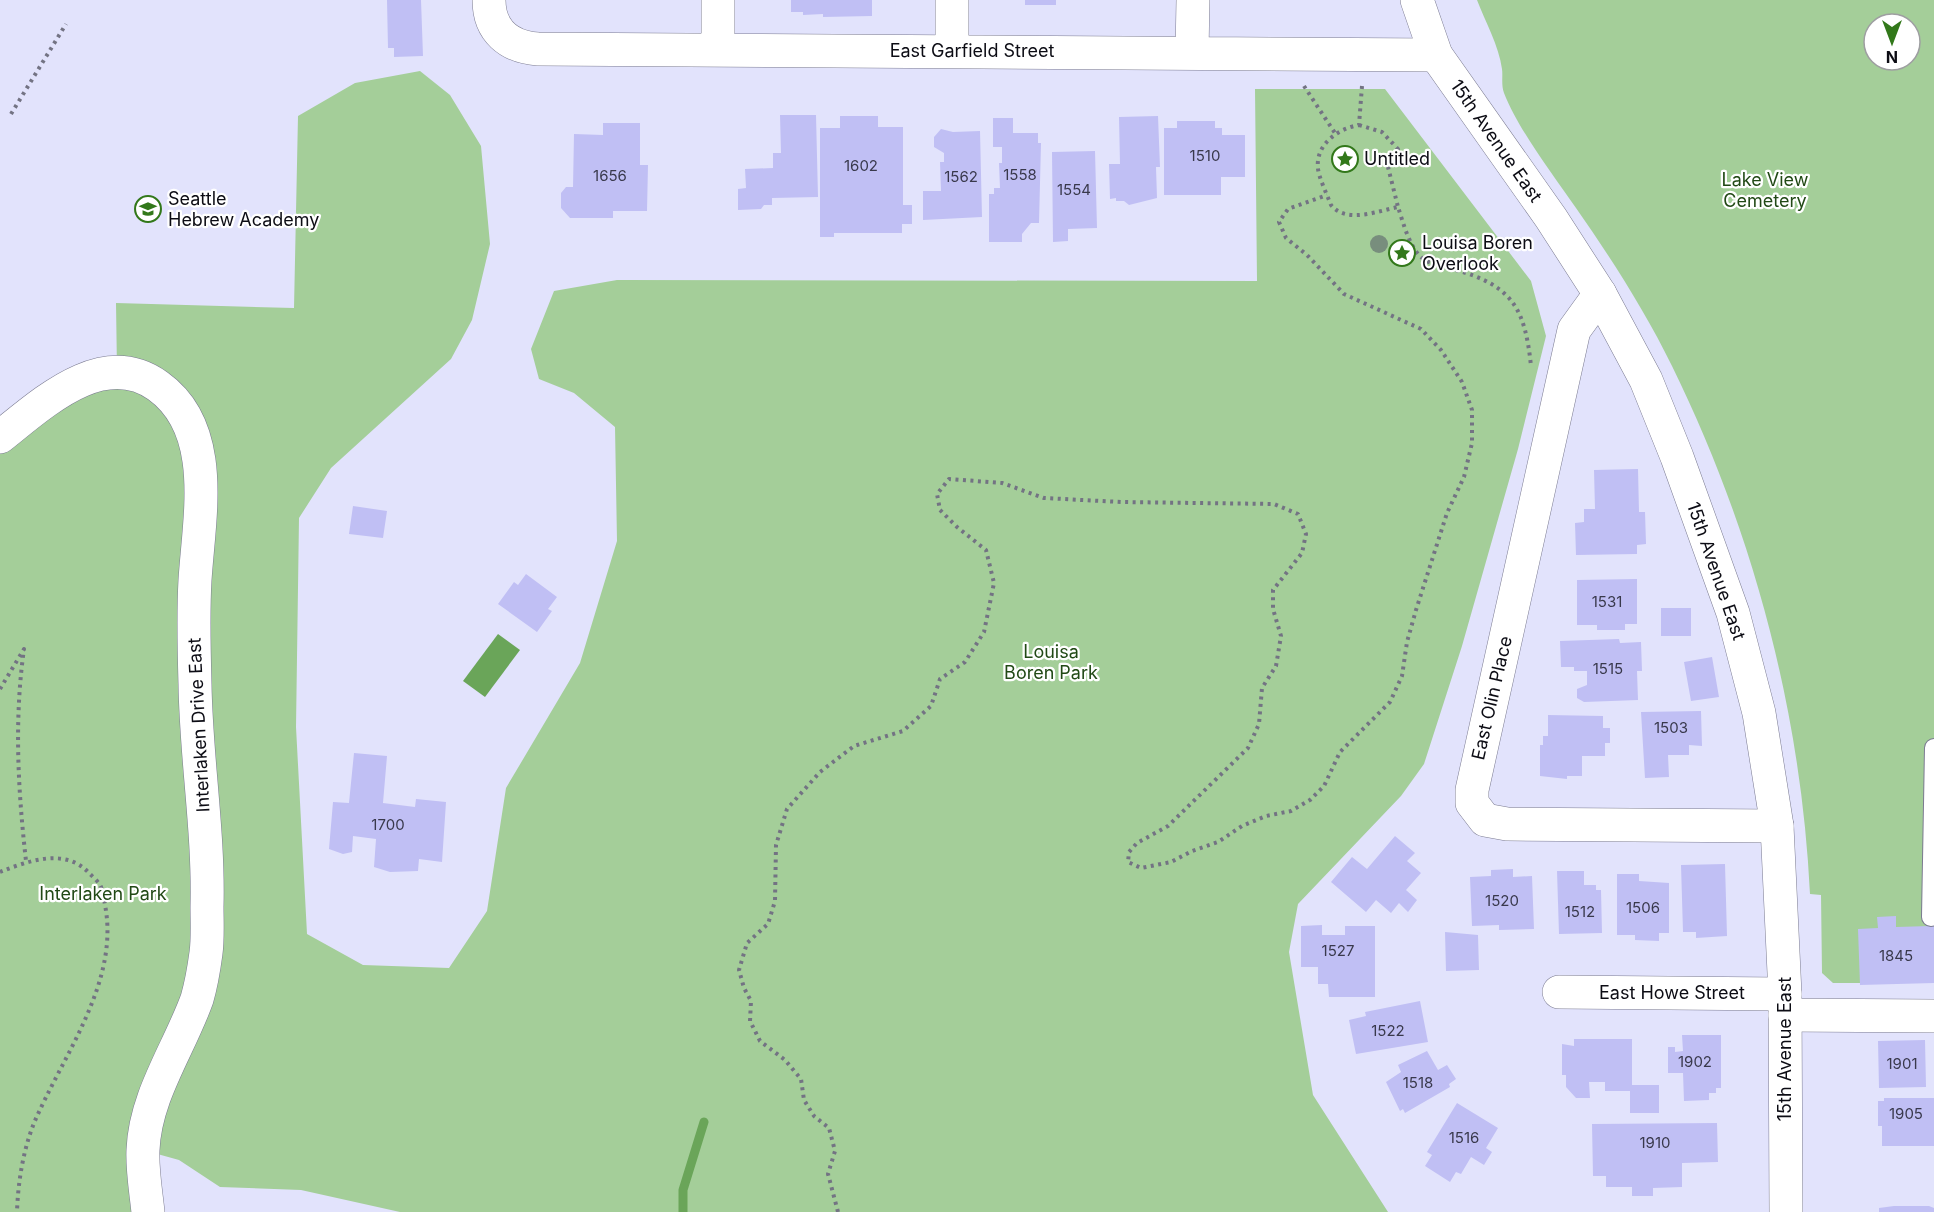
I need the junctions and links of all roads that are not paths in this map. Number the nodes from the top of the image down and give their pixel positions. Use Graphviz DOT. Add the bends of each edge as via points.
graph roads {
  1 [pos="489,0"];
  2 [pos="718,0"];
  3 [pos="952,0"];
  4 [pos="1193,0"];
  5 [pos="1417,0"];
  6 [pos="718,49"];
  7 [pos="952,51"];
  8 [pos="1192,52"];
  9 [pos="1436,55"];
  10 [pos="1600,294"];
  11 [pos="0,437"];
  12 [pos="1934,748"];
  13 [pos="1777,826"];
  14 [pos="1931,917"];
  15 [pos="1559,992"];
  16 [pos="1785,1005"];
  17 [pos="1934,1016"];
  18 [pos="148,1212"];
  19 [pos="1786,1212"];
  1 -- 6 [label="street, East Garfield Street" via="491,20 497,30 509,43 524,48"];
  2 -- 6 [label="street"];
  3 -- 7 [label="street"];
  4 -- 8 [label="street"];
  5 -- 9 [label="street, 15th Avenue East"];
  6 -- 7 [label="street, East Garfield Street"];
  7 -- 8 [label="street, East Garfield Street"];
  8 -- 9 [label="street, East Garfield Street"];
  9 -- 10 [label="street, 15th Avenue East"];
  10 -- 13 [label="street, 15th Avenue East" via="1646,380 1732,613 1759,713"];
  10 -- 13 [label="street, East Olin Place" via="1574,330 1472,803 1485,820 1507,824"];
  11 -- 18 [label="street, Interlaken Drive East" via="80,380 117,371 146,378 174,398 194,437 201,518 195,590 195,728 208,876 206,951 197,998 160,1082 150,1115 143,1149"];
  12 -- 14 [label="lane"];
  13 -- 16 [label="street, 15th Avenue East"];
  15 -- 16 [label="street, East Howe Street"];
  16 -- 17 [label="street, East Howe Street"];
  16 -- 19 [label="street, 15th Avenue East"];
}
